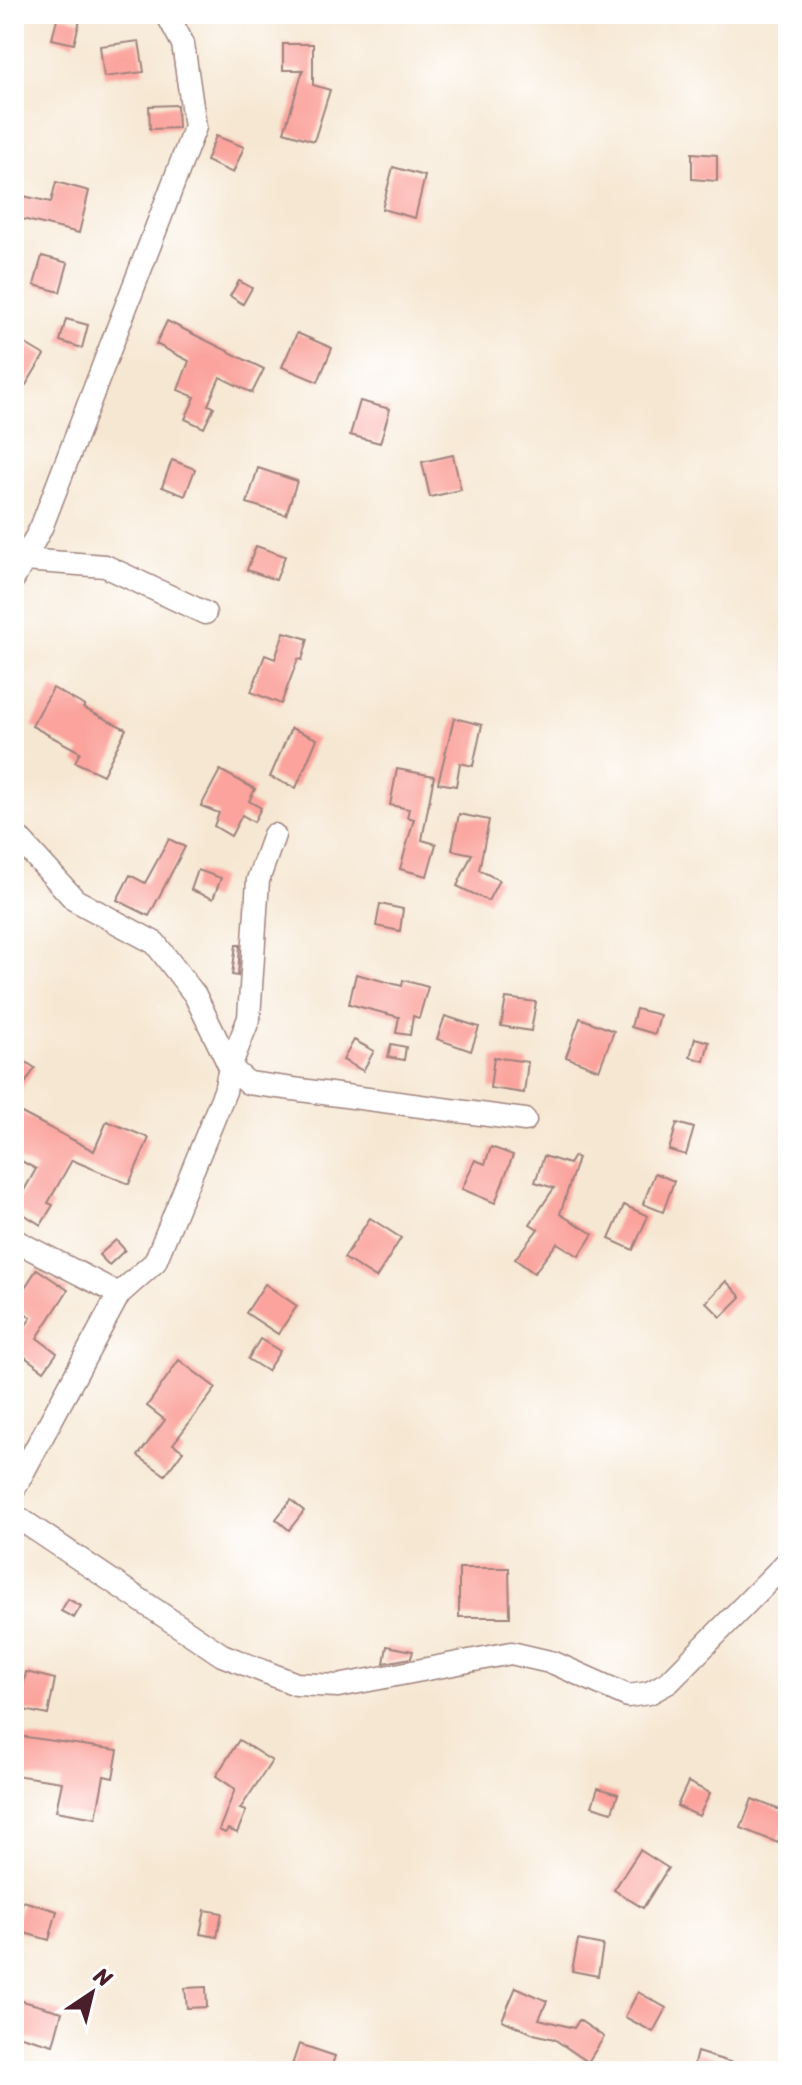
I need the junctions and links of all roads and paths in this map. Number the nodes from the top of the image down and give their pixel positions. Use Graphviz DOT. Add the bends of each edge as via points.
graph roads {
  1 [pos="167,14"];
  2 [pos="19,569"];
  3 [pos="205,613"];
  4 [pos="14,833"];
  5 [pos="274,835"];
  6 [pos="230,1067"];
  7 [pos="525,1120"];
  8 [pos="14,1240"];
  9 [pos="119,1294"];
  10 [pos="14,1489"];
  11 [pos="14,1515"];
  12 [pos="788,1561"];
  1 -- 2 [label="street" via="183,44 195,127 41,528"];
  2 -- 3 [label="street" via="105,566"];
  4 -- 6 [label="street" via="75,900 155,943 195,995"];
  5 -- 6 [label="street" via="258,880 249,1018"];
  6 -- 7 [label="street" via="248,1083"];
  6 -- 9 [label="street" via="155,1262"];
  8 -- 9 [label="street"];
  9 -- 10 [label="street"];
  11 -- 12 [label="street" via="222,1655 296,1684 324,1686 511,1653 554,1663 628,1696 649,1693 669,1682"];
}
